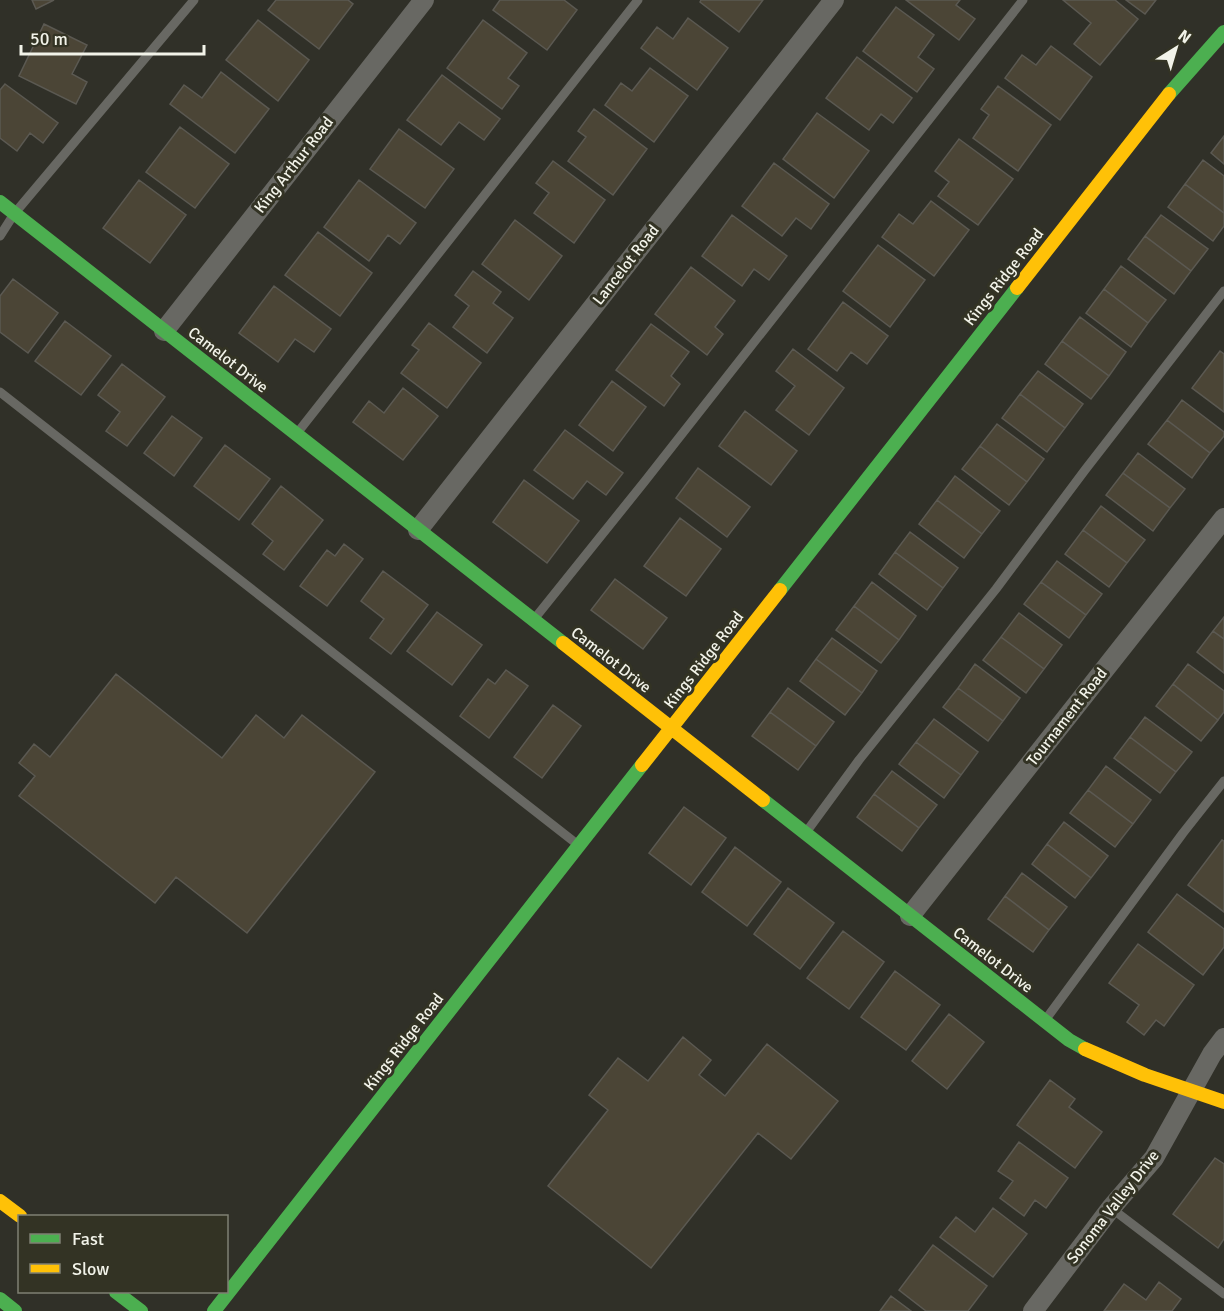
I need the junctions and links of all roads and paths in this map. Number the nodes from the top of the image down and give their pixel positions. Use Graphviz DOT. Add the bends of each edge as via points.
graph roads {
  1 [pos="194,0"];
  2 [pos="424,0"];
  3 [pos="638,0"];
  4 [pos="834,0"];
  5 [pos="1023,0"];
  6 [pos="1224,32"];
  7 [pos="0,202"];
  8 [pos="14,214"];
  9 [pos="0,236"];
  10 [pos="1224,291"];
  11 [pos="164,331"];
  12 [pos="0,392"];
  13 [pos="296,434"];
  14 [pos="1224,518"];
  15 [pos="418,530"];
  16 [pos="534,620"];
  17 [pos="671,728"];
  18 [pos="1224,781"];
  19 [pos="806,833"];
  20 [pos="579,846"];
  21 [pos="910,916"];
  22 [pos="1045,1021"];
  23 [pos="1224,1038"];
  24 [pos="1191,1091"];
  25 [pos="1224,1102"];
  26 [pos="0,1201"];
  27 [pos="1111,1208"];
  28 [pos="19,1215"];
  29 [pos="117,1293"];
  30 [pos="1224,1294"];
  31 [pos="0,1299"];
  32 [pos="15,1311"];
  33 [pos="141,1311"];
  34 [pos="214,1311"];
  35 [pos="1033,1311"];
  1 -- 8 [label="lane"];
  2 -- 11 [label="street, King Arthur Road"];
  3 -- 13 [label="lane"];
  4 -- 15 [label="street, Lancelot Road"];
  5 -- 16 [label="lane"];
  6 -- 17 [label="street, Kings Ridge Road" via="1175,86"];
  7 -- 8 [label="street, Camelot Drive"];
  8 -- 9 [label="lane"];
  8 -- 11 [label="street, Camelot Drive"];
  10 -- 19 [label="lane"];
  11 -- 13 [label="street, Camelot Drive"];
  12 -- 20 [label="lane"];
  13 -- 15 [label="street, Camelot Drive"];
  14 -- 21 [label="street, Tournament Road"];
  15 -- 16 [label="street, Camelot Drive"];
  16 -- 17 [label="street, Camelot Drive"];
  17 -- 19 [label="street, Camelot Drive"];
  17 -- 20 [label="street, Kings Ridge Road"];
  18 -- 22 [label="lane"];
  19 -- 21 [label="street, Camelot Drive"];
  20 -- 34 [label="street, Kings Ridge Road"];
  21 -- 22 [label="street, Camelot Drive"];
  22 -- 24 [label="street, Camelot Drive" via="1092,1054"];
  23 -- 24 [label="street, Sonoma Valley Drive"];
  24 -- 25 [label="street, Camelot Drive"];
  24 -- 27 [label="street, Sonoma Valley Drive" via="1154,1158"];
  26 -- 28 [label="street"];
  27 -- 30 [label="lane"];
  27 -- 35 [label="street, Sonoma Valley Drive"];
  29 -- 33 [label="street"];
  31 -- 32 [label="street"];
}
